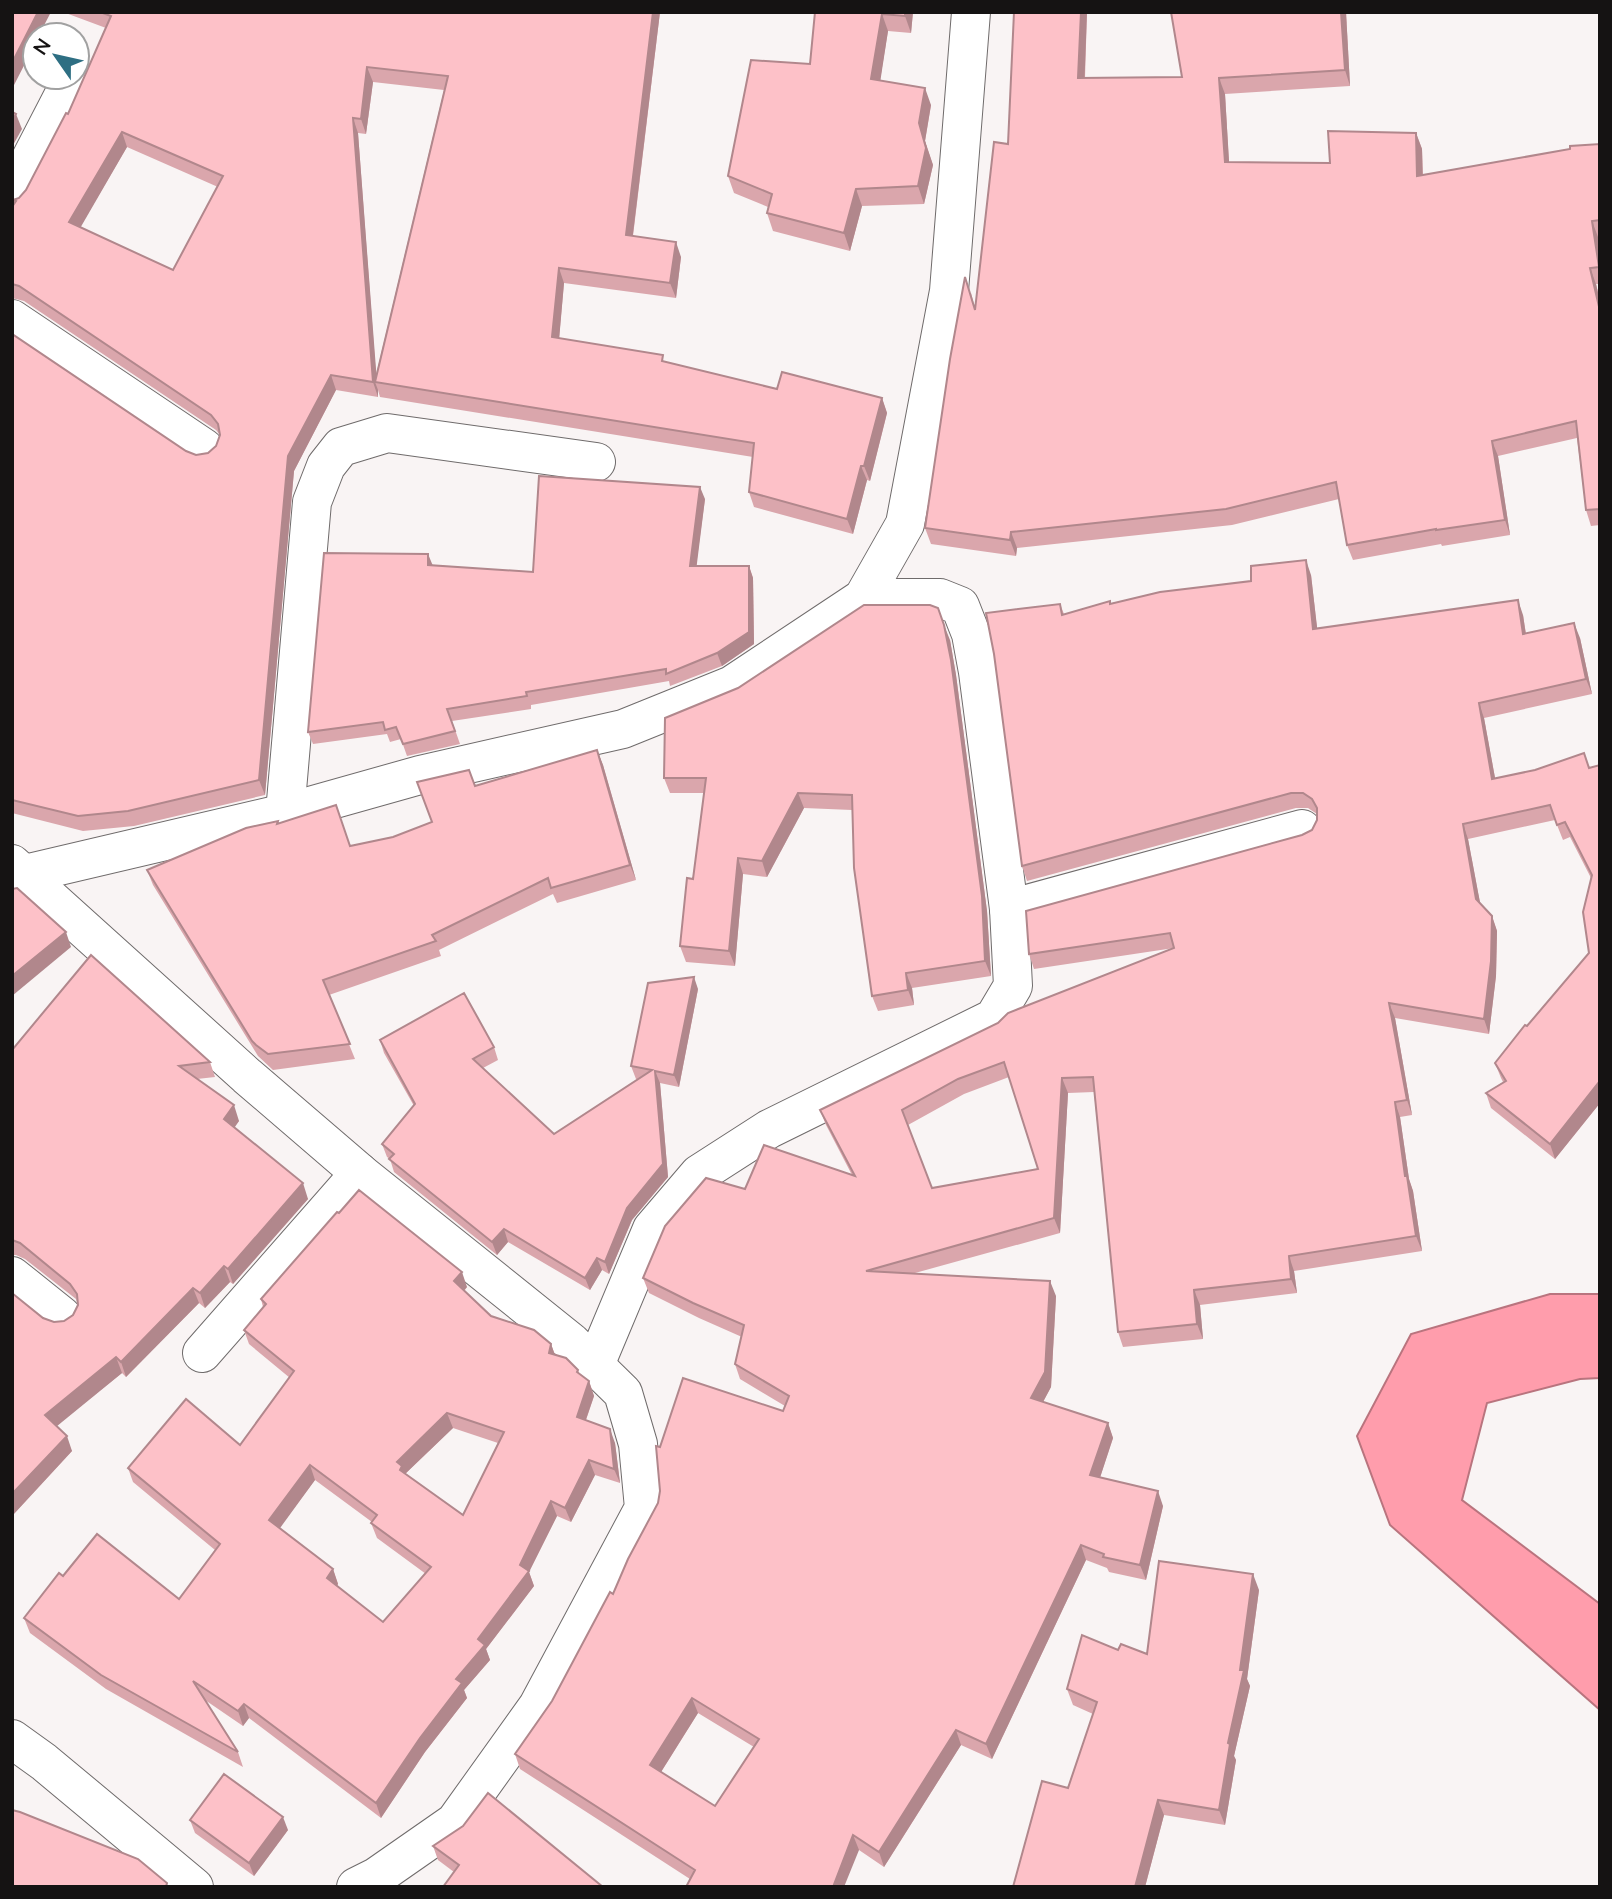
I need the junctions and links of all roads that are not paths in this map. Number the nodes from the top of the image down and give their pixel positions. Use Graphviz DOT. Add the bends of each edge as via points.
graph roads {
  1 [pos="971,12"];
  2 [pos="65,91"];
  3 [pos="12,195"];
  4 [pos="12,319"];
  5 [pos="204,448"];
  6 [pos="596,462"];
  7 [pos="863,598"];
  8 [pos="285,813"];
  9 [pos="1302,829"];
  10 [pos="17,874"];
  11 [pos="1009,909"];
  12 [pos="360,1173"];
  13 [pos="12,1276"];
  14 [pos="62,1316"];
  15 [pos="202,1353"];
  16 [pos="595,1365"];
  17 [pos="12,1738"];
  18 [pos="194,1887"];
  19 [pos="356,1887"];
  1 -- 7 [label="street" via="949,291 905,524"];
  2 -- 3 [label="street"];
  4 -- 5 [label="street"];
  6 -- 8 [label="street" via="387,433 341,447 326,466 312,502"];
  7 -- 8 [label="street" via="732,685 623,729 420,775"];
  7 -- 11 [label="street" via="940,598 960,607 978,672"];
  8 -- 10 [label="street"];
  9 -- 11 [label="street"];
  10 -- 12 [label="street"];
  11 -- 16 [label="street" via="1013,986 994,1018 769,1129 699,1174 652,1230"];
  12 -- 15 [label="street"];
  12 -- 16 [label="street"];
  13 -- 14 [label="street"];
  16 -- 19 [label="street" via="623,1393 638,1444 644,1508 538,1706 455,1822"];
  17 -- 18 [label="street"];
}
